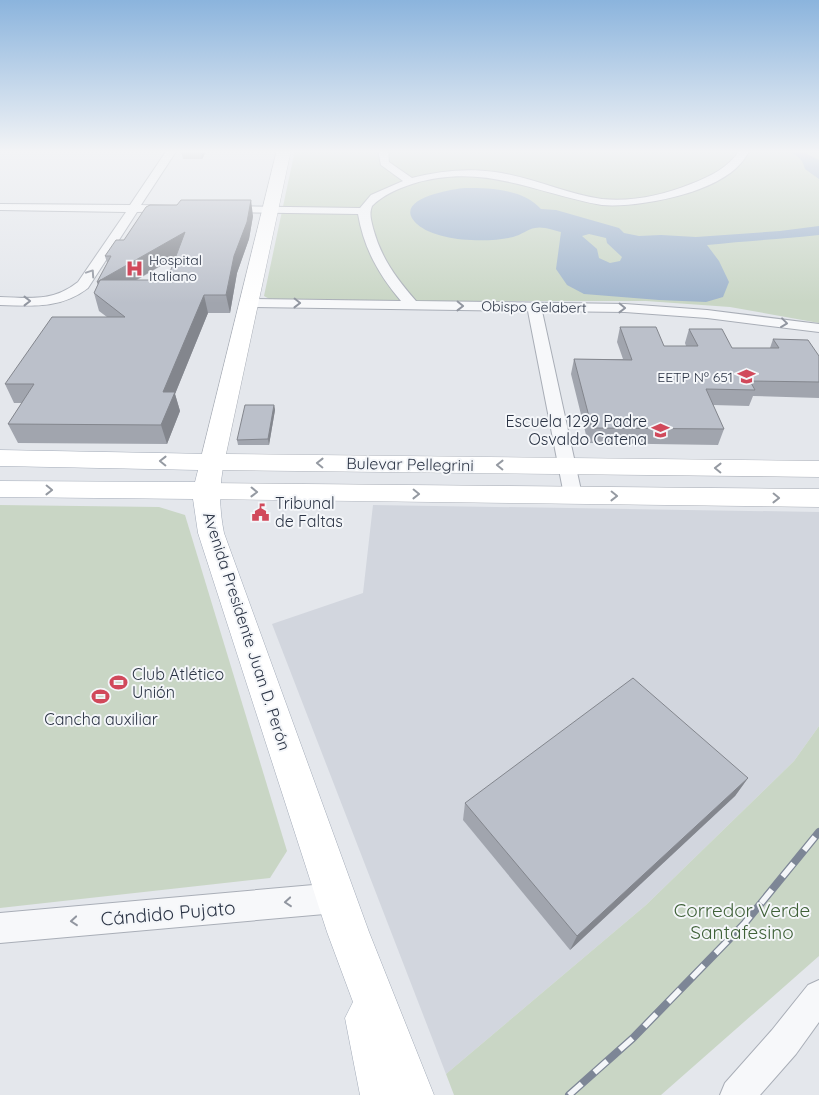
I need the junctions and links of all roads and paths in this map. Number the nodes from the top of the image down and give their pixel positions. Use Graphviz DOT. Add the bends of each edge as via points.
graph roads {
  1 [pos="139,201"];
  2 [pos="272,201"];
  3 [pos="370,201"];
  4 [pos="614,201"];
  5 [pos="633,201"];
  6 [pos="0,207"];
  7 [pos="134,208"];
  8 [pos="183,209"];
  9 [pos="212,209"];
  10 [pos="270,210"];
  11 [pos="364,211"];
  12 [pos="0,301"];
  13 [pos="249,303"];
  14 [pos="412,305"];
  15 [pos="534,307"];
  16 [pos="818,331"];
  17 [pos="0,458"];
  18 [pos="566,465"];
  19 [pos="791,469"];
  20 [pos="819,469"];
  21 [pos="209,477"];
  22 [pos="0,489"];
  23 [pos="573,495"];
  24 [pos="812,498"];
  25 [pos="342,915"];
  26 [pos="0,928"];
  27 [pos="819,996"];
  28 [pos="384,1095"];
  29 [pos="410,1095"];
  30 [pos="737,1095"];
  1 -- 7 [label="street"];
  2 -- 10 [label="street, Avenida Presidente Juan D. Perón"];
  3 -- 11 [label="street"];
  4 -- 5 [label="street"];
  6 -- 7 [label="street"];
  7 -- 8 [label="street"];
  12 -- 7 [label="street, one-way" via="67,298 83,285"];
  9 -- 10 [label="street"];
  10 -- 11 [label="street"];
  10 -- 13 [label="street, Avenida Presidente Juan D. Perón"];
  11 -- 14 [label="street" via="371,245 380,266"];
  13 -- 14 [label="street, Obispo Gelabert, one-way"];
  13 -- 21 [label="street, Avenida Presidente Juan D. Perón"];
  14 -- 15 [label="street, Obispo Gelabert, one-way"];
  15 -- 16 [label="street, Obispo Gelabert, one-way" via="671,310"];
  15 -- 18 [label="street"];
  21 -- 17 [label="street, Bulevar Pellegrini, one-way"];
  19 -- 18 [label="street, Bulevar Pellegrini, one-way"];
  18 -- 21 [label="street, Bulevar Pellegrini, one-way"];
  18 -- 23 [label="street"];
  19 -- 20 [label="street, Bulevar Pellegrini"];
  19 -- 24 [label="street" via="812,483"];
  22 -- 21 [label="street, Bulevar Pellegrini, one-way"];
  21 -- 23 [label="street, Bulevar Pellegrini, one-way"];
  21 -- 25 [label="street, Avenida Presidente Juan D. Perón" via="205,503 212,533"];
  23 -- 24 [label="street, Bulevar Pellegrini, one-way"];
  25 -- 26 [label="street, Cándido Pujato, one-way"];
  25 -- 28 [label="street, Avenida Presidente Juan D. Perón"];
  25 -- 29 [label="street, Avenida Presidente Juan D. Perón"];
  27 -- 30 [label="street"];
}
